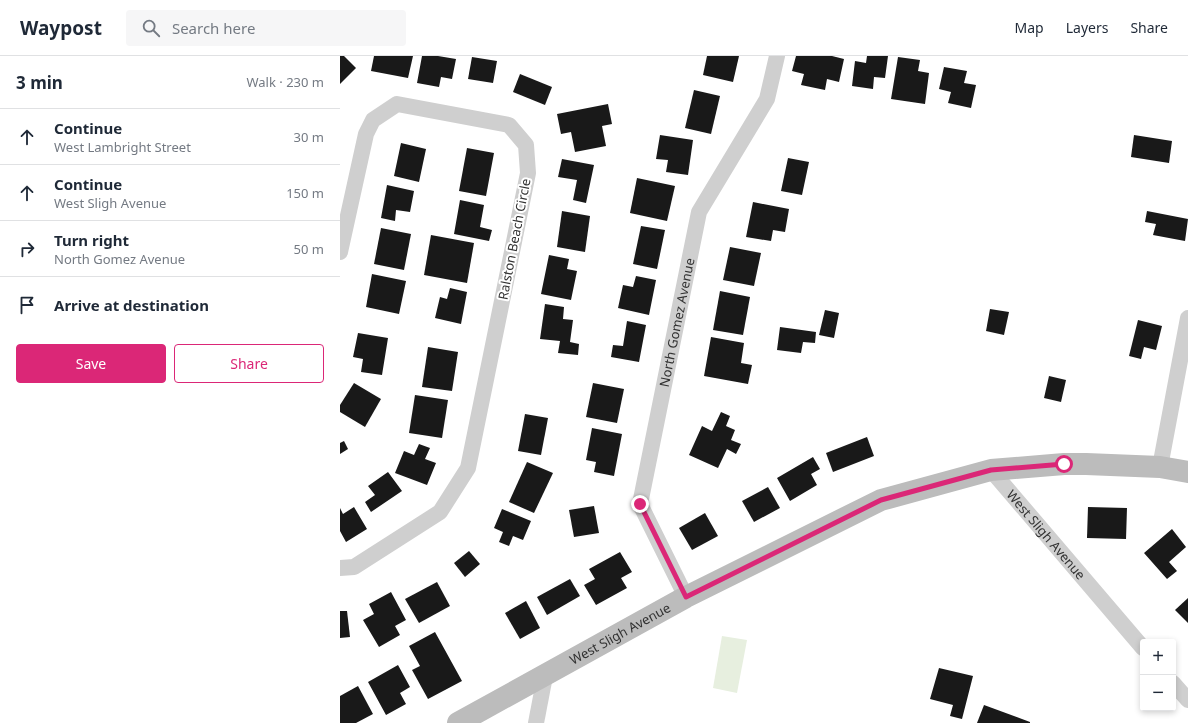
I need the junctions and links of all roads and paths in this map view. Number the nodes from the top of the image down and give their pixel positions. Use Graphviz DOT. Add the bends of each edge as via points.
graph roads {
  1 [pos="777,56"];
  2 [pos="340,252"];
  3 [pos="1188,318"];
  4 [pos="1160,467"];
  5 [pos="991,470"];
  6 [pos="1188,472"];
  7 [pos="340,568"];
  8 [pos="686,597"];
  9 [pos="1140,644"];
  10 [pos="545,676"];
  11 [pos="1176,686"];
  12 [pos="1188,700"];
  13 [pos="458,723"];
  14 [pos="536,723"];
  1 -- 8 [label="street, North Gomez Avenue" via="767,99 699,212 640,504"];
  2 -- 7 [label="street, Ralston Beach Circle" via="366,134 373,120 397,104 510,125 526,145 528,173 468,468 440,512 354,567"];
  3 -- 4 [label="street"];
  4 -- 5 [label="main road" via="1070,464"];
  4 -- 6 [label="main road"];
  5 -- 8 [label="main road, West Sligh Avenue" via="881,500"];
  5 -- 9 [label="street, West Sligh Avenue"];
  8 -- 10 [label="main road, West Sligh Avenue"];
  10 -- 13 [label="main road, West Sligh Avenue"];
  10 -- 14 [label="street"];
  11 -- 12 [label="street"];
}
